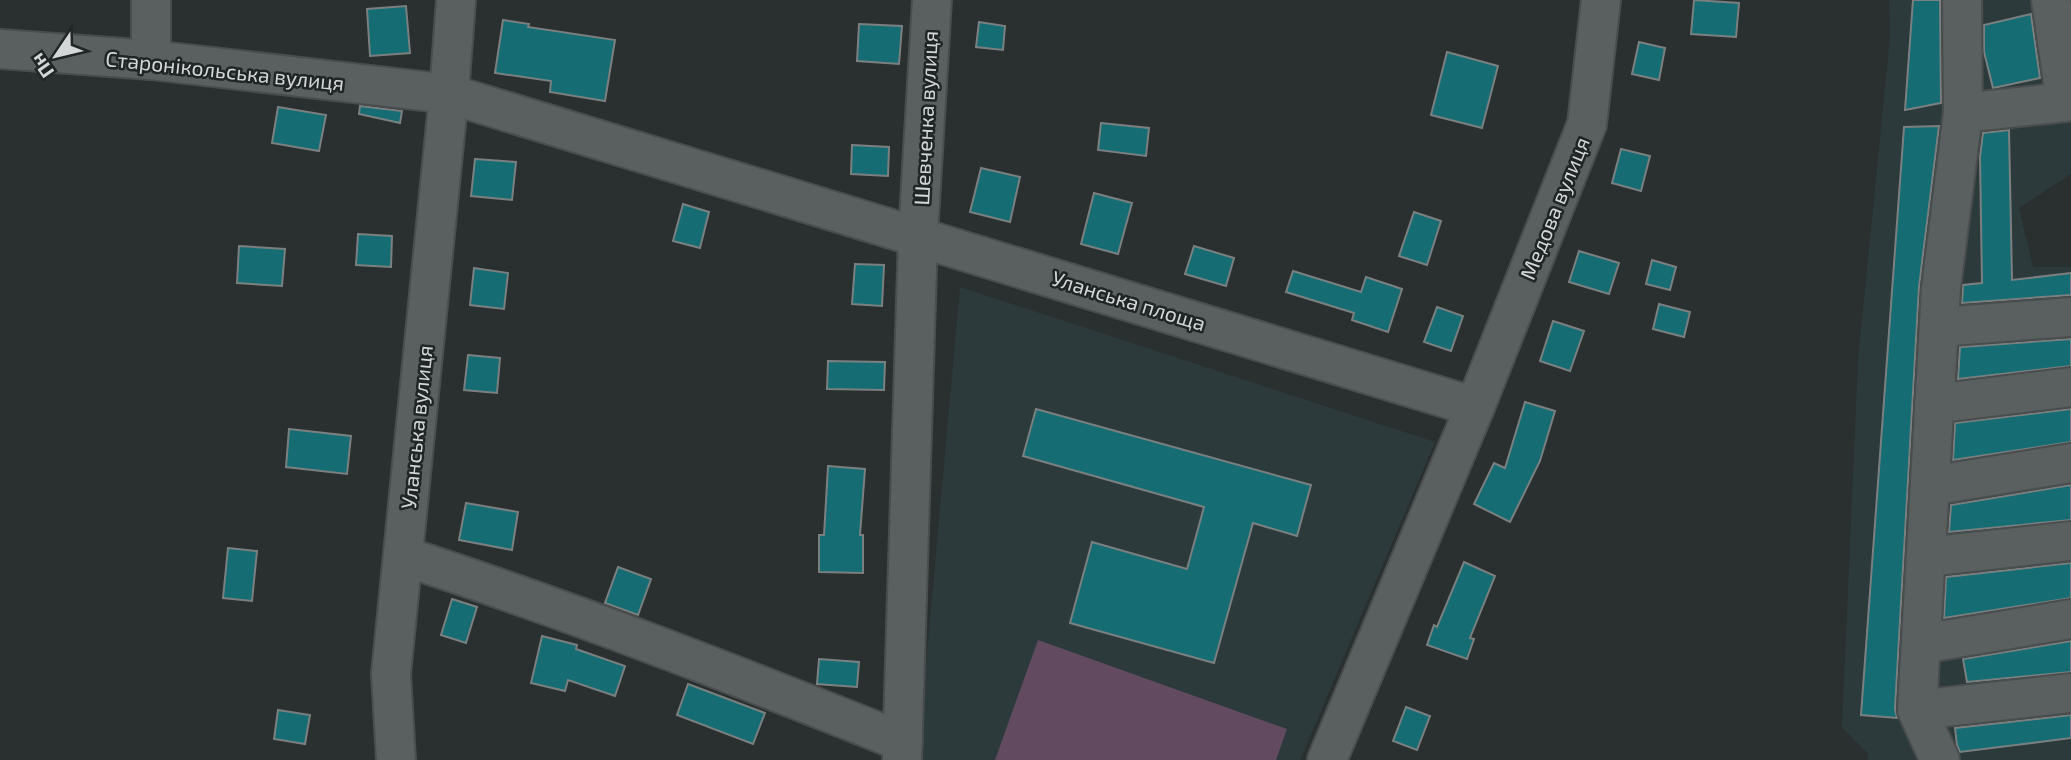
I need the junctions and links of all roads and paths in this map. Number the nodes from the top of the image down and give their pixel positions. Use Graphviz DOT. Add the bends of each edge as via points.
graph roads {
  1 [pos="151,0"];
  2 [pos="456,0"];
  3 [pos="932,0"];
  4 [pos="1601,0"];
  5 [pos="1962,0"];
  6 [pos="2051,0"];
  7 [pos="0,49"];
  8 [pos="151,60"];
  9 [pos="450,94"];
  10 [pos="1964,113"];
  11 [pos="918,235"];
  12 [pos="2071,317"];
  13 [pos="1939,327"];
  14 [pos="2071,387"];
  15 [pos="1934,404"];
  16 [pos="1475,407"];
  17 [pos="2071,463"];
  18 [pos="1930,486"];
  19 [pos="2071,541"];
  20 [pos="403,556"];
  21 [pos="1926,557"];
  22 [pos="2071,619"];
  23 [pos="1921,644"];
  24 [pos="2071,694"];
  25 [pos="1917,710"];
  26 [pos="903,751"];
  27 [pos="397,760"];
  28 [pos="1327,760"];
  29 [pos="1940,760"];
  1 -- 8 [label="street"];
  2 -- 9 [label="street, Уланська вулиця"];
  3 -- 11 [label="street, Шевченка вулиця"];
  4 -- 16 [label="street, Медова вулиця" via="1587,124"];
  5 -- 10 [label="street"];
  6 -- 10 [label="street" via="2066,102"];
  7 -- 8 [label="street, Старонікольська вулиця"];
  8 -- 9 [label="street, Старонікольська вулиця"];
  9 -- 11 [label="street"];
  9 -- 20 [label="street, Уланська вулиця"];
  10 -- 13 [label="street"];
  11 -- 16 [label="street, Уланська площа"];
  11 -- 26 [label="street"];
  12 -- 13 [label="street"];
  13 -- 15 [label="street"];
  14 -- 15 [label="street"];
  15 -- 18 [label="street"];
  16 -- 28 [label="street"];
  17 -- 18 [label="street"];
  18 -- 21 [label="street"];
  19 -- 21 [label="street"];
  20 -- 26 [label="street" via="711,665"];
  20 -- 27 [label="street, Уланська вулиця" via="391,674"];
  21 -- 23 [label="street"];
  22 -- 23 [label="street"];
  23 -- 25 [label="street"];
  24 -- 25 [label="street"];
  25 -- 29 [label="street"];
}
